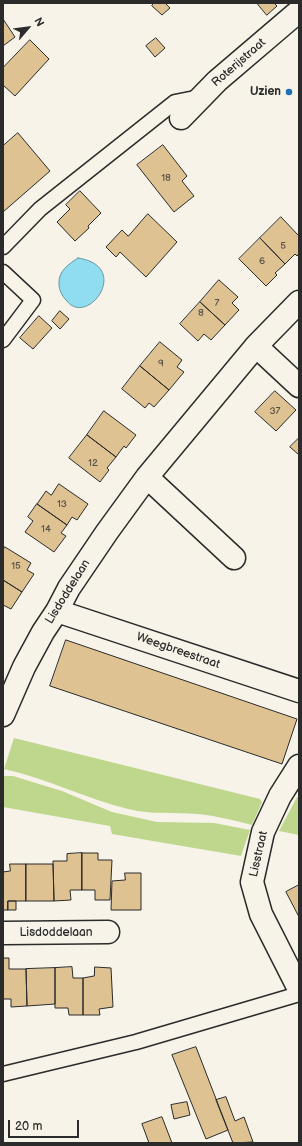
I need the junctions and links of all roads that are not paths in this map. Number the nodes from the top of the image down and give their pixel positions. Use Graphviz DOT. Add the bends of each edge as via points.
graph roads {
  1 [pos="299,11"];
  2 [pos="203,96"];
  3 [pos="181,118"];
  4 [pos="3,247"];
  5 [pos="3,272"];
  6 [pos="299,302"];
  7 [pos="3,340"];
  8 [pos="256,346"];
  9 [pos="299,386"];
  10 [pos="147,477"];
  11 [pos="234,558"];
  12 [pos="58,611"];
  13 [pos="299,691"];
  14 [pos="3,715"];
  15 [pos="299,766"];
  16 [pos="108,932"];
  17 [pos="3,933"];
  18 [pos="299,989"];
  19 [pos="299,994"];
  20 [pos="3,1074"];
  1 -- 2 [label="street, Roterijstraat"];
  2 -- 3 [label="street, Roterijstraat"];
  2 -- 4 [label="lane" via="175,102 40,209"];
  5 -- 7 [label="lane" via="33,300"];
  6 -- 8 [label="street, Lisdoddelaan"];
  8 -- 9 [label="street"];
  8 -- 10 [label="street, Lisdoddelaan"];
  10 -- 11 [label="street"];
  10 -- 12 [label="street, Lisdoddelaan" via="69,588"];
  12 -- 13 [label="street, Weegbreestraat"];
  12 -- 14 [label="street, Lisdoddelaan" via="42,632"];
  15 -- 18 [label="street, Lisstraat" via="280,796 264,832 252,882 261,914"];
  16 -- 17 [label="street, Lisdoddelaan"];
  19 -- 20 [label="lane" via="136,1042"];
}
